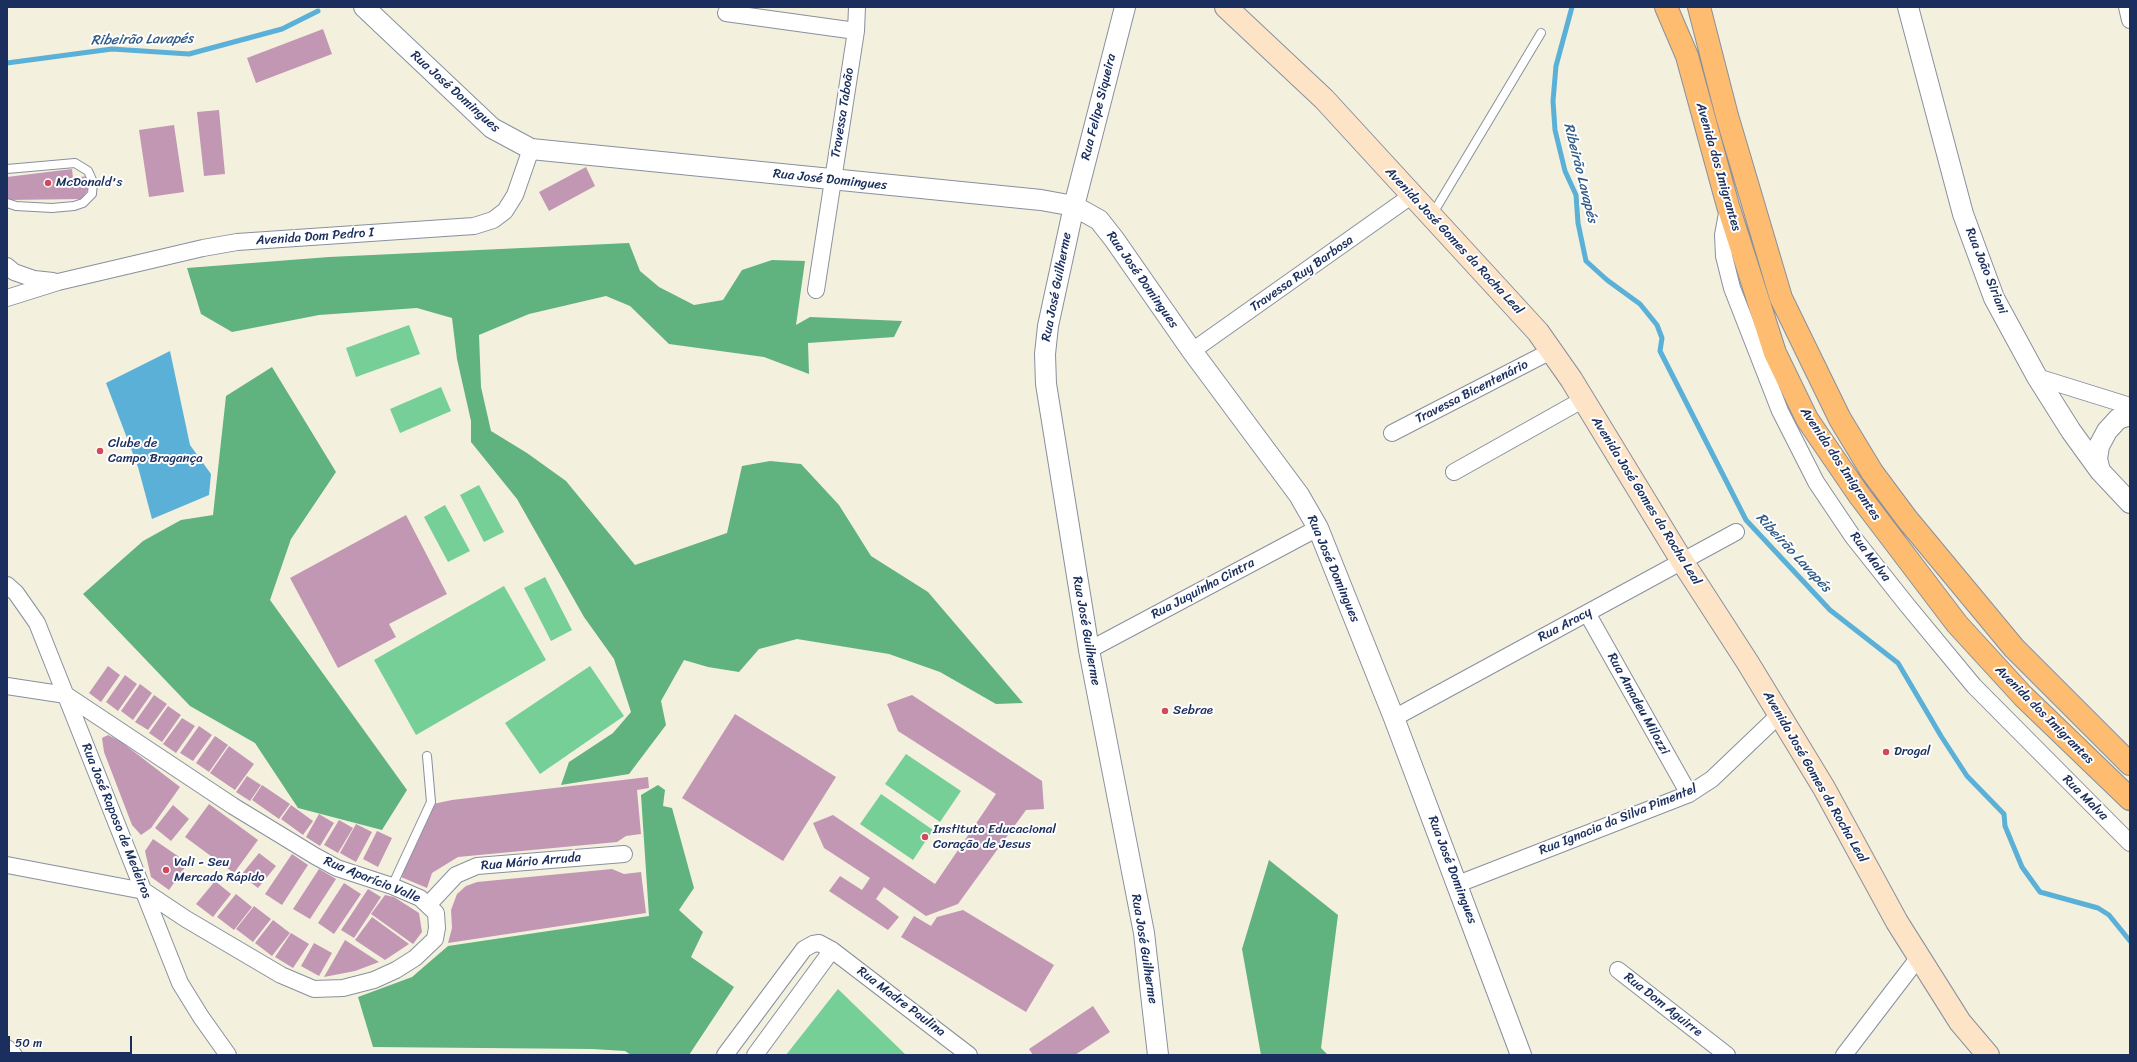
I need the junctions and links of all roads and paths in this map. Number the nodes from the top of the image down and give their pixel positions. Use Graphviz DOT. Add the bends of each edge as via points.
graph roads {
  1 [pos="364,7"];
  2 [pos="857,7"];
  3 [pos="1125,7"];
  4 [pos="1226,7"];
  5 [pos="1666,7"];
  6 [pos="1699,7"];
  7 [pos="1908,7"];
  8 [pos="2127,7"];
  9 [pos="726,13"];
  10 [pos="2130,20"];
  11 [pos="856,31"];
  12 [pos="1541,33"];
  13 [pos="531,149"];
  14 [pos="7,169"];
  15 [pos="832,180"];
  16 [pos="1411,196"];
  17 [pos="7,203"];
  18 [pos="1074,206"];
  19 [pos="1728,206"];
  20 [pos="1431,216"];
  21 [pos="7,266"];
  22 [pos="58,282"];
  23 [pos="816,290"];
  24 [pos="7,298"];
  25 [pos="1192,351"];
  26 [pos="1551,351"];
  27 [pos="2037,377"];
  28 [pos="1584,399"];
  29 [pos="2130,406"];
  30 [pos="2130,415"];
  31 [pos="1392,433"];
  32 [pos="2100,471"];
  33 [pos="1454,472"];
  34 [pos="2130,503"];
  35 [pos="1318,528"];
  36 [pos="1736,532"];
  37 [pos="1682,561"];
  38 [pos="7,585"];
  39 [pos="1587,613"];
  40 [pos="1089,650"];
  41 [pos="7,686"];
  42 [pos="66,695"];
  43 [pos="1779,715"];
  44 [pos="1394,718"];
  45 [pos="427,756"];
  46 [pos="2130,764"];
  47 [pos="1689,794"];
  48 [pos="2130,799"];
  49 [pos="2130,843"];
  50 [pos="624,854"];
  51 [pos="7,865"];
  52 [pos="1458,884"];
  53 [pos="392,886"];
  54 [pos="144,891"];
  55 [pos="428,905"];
  56 [pos="832,950"];
  57 [pos="1919,957"];
  58 [pos="1618,970"];
  59 [pos="7,1048"];
  60 [pos="14,1055"];
  61 [pos="228,1055"];
  62 [pos="725,1055"];
  63 [pos="755,1055"];
  64 [pos="969,1055"];
  65 [pos="1158,1055"];
  66 [pos="1521,1055"];
  67 [pos="1727,1055"];
  68 [pos="1844,1055"];
  69 [pos="1988,1055"];
  1 -- 13 [label="street, Rua José Domingues" via="492,128"];
  2 -- 11 [label="street, Travessa Taboão"];
  3 -- 18 [label="street, Rua Felipe Siqueira"];
  4 -- 16 [label="main road, Avenida José Gomes da Rocha Leal" via="1324,99"];
  5 -- 19 [label="main road, Avenida dos Imigrantes" via="1686,56"];
  6 -- 46 [label="main road, Avenida dos Imigrantes" via="1729,124 1781,298 1840,419 1872,472 1907,519 2009,642"];
  7 -- 27 [label="street, Rua João Siriani" via="1963,214 1994,298"];
  8 -- 10 [label="street"];
  9 -- 11 [label="street"];
  11 -- 15 [label="street, Travessa Taboão"];
  12 -- 20 [label="lane"];
  13 -- 15 [label="street, Rua José Domingues"];
  13 -- 22 [label="street, Avenida Dom Pedro I" via="515,195 505,211 493,220 474,226 237,242"];
  14 -- 17 [label="lane" via="76,163 88,171 93,182 92,194 83,203 74,206 52,208"];
  15 -- 18 [label="street, Rua José Domingues" via="1041,200"];
  15 -- 23 [label="street, Travessa Taboão"];
  16 -- 20 [label="main road, Avenida José Gomes da Rocha Leal"];
  16 -- 25 [label="street, Travessa Ruy Barbosa"];
  18 -- 25 [label="street, Rua José Domingues" via="1099,220"];
  18 -- 40 [label="street, Rua José Guilherme" via="1048,326 1045,362 1046,384"];
  19 -- 48 [label="main road, Avenida dos Imigrantes" via="1775,353 1807,420 1859,495 1957,624 2024,696"];
  19 -- 49 [label="street, Rua Malva" via="1723,235 1732,288 1780,411 1816,482 1858,543 1974,686"];
  20 -- 26 [label="main road, Avenida José Gomes da Rocha Leal" via="1538,332"];
  21 -- 22 [label="street" via="14,272 34,279"];
  22 -- 24 [label="street, Avenida Dom Pedro I"];
  25 -- 35 [label="street, Rua José Domingues" via="1299,495"];
  26 -- 28 [label="main road, Avenida José Gomes da Rocha Leal"];
  26 -- 31 [label="street, Travessa Bicentenário"];
  27 -- 29 [label="street"];
  27 -- 32 [label="street, Rua João Siriani"];
  28 -- 33 [label="street"];
  28 -- 37 [label="main road, Avenida José Gomes da Rocha Leal"];
  30 -- 32 [label="street" via="2118,419 2107,430 2099,446 2097,459"];
  32 -- 34 [label="street, Rua João Siriani"];
  35 -- 40 [label="street, Rua Juquinha Cintra"];
  35 -- 44 [label="street, Rua José Domingues"];
  36 -- 37 [label="street, Rua Aracy"];
  37 -- 39 [label="street, Rua Aracy"];
  37 -- 43 [label="main road, Avenida José Gomes da Rocha Leal"];
  38 -- 42 [label="street, Rua José Raposo de Medeiros" via="16,593 37,623"];
  39 -- 44 [label="street, Rua Aracy"];
  39 -- 47 [label="street, Rua Amadeu Milozzi"];
  40 -- 65 [label="street, Rua José Guilherme" via="1144,933"];
  41 -- 42 [label="street"];
  42 -- 53 [label="street, Rua Aparício Valle" via="233,806 315,856 336,868"];
  42 -- 54 [label="street, Rua José Raposo de Medeiros"];
  43 -- 47 [label="street, Rua Ignacia da Silva Pimentel" via="1712,779"];
  43 -- 57 [label="main road, Avenida José Gomes da Rocha Leal" via="1824,788 1897,922"];
  44 -- 52 [label="street, Rua José Domingues"];
  45 -- 53 [label="lane" via="431,802"];
  47 -- 52 [label="street, Rua Ignacia da Silva Pimentel"];
  50 -- 55 [label="street, Rua Mário Arruda" via="477,866 456,875"];
  51 -- 54 [label="street"];
  52 -- 66 [label="street, Rua José Domingues"];
  53 -- 55 [label="street, Rua Aparício Valle" via="420,898"];
  54 -- 55 [label="street, Rua Aparício Valle" via="281,975 314,989 343,988 374,980 415,958 435,939 436,914"];
  54 -- 61 [label="street, Rua José Raposo de Medeiros" via="180,983"];
  56 -- 62 [label="street, Rua Madre Paulina" via="819,943 804,949"];
  56 -- 63 [label="street"];
  56 -- 64 [label="street, Rua Madre Paulina"];
  57 -- 68 [label="street"];
  57 -- 69 [label="main road, Avenida José Gomes da Rocha Leal" via="1960,1022"];
  58 -- 67 [label="street, Rua Dom Aguirre"];
  59 -- 60 [label="street"];
}
